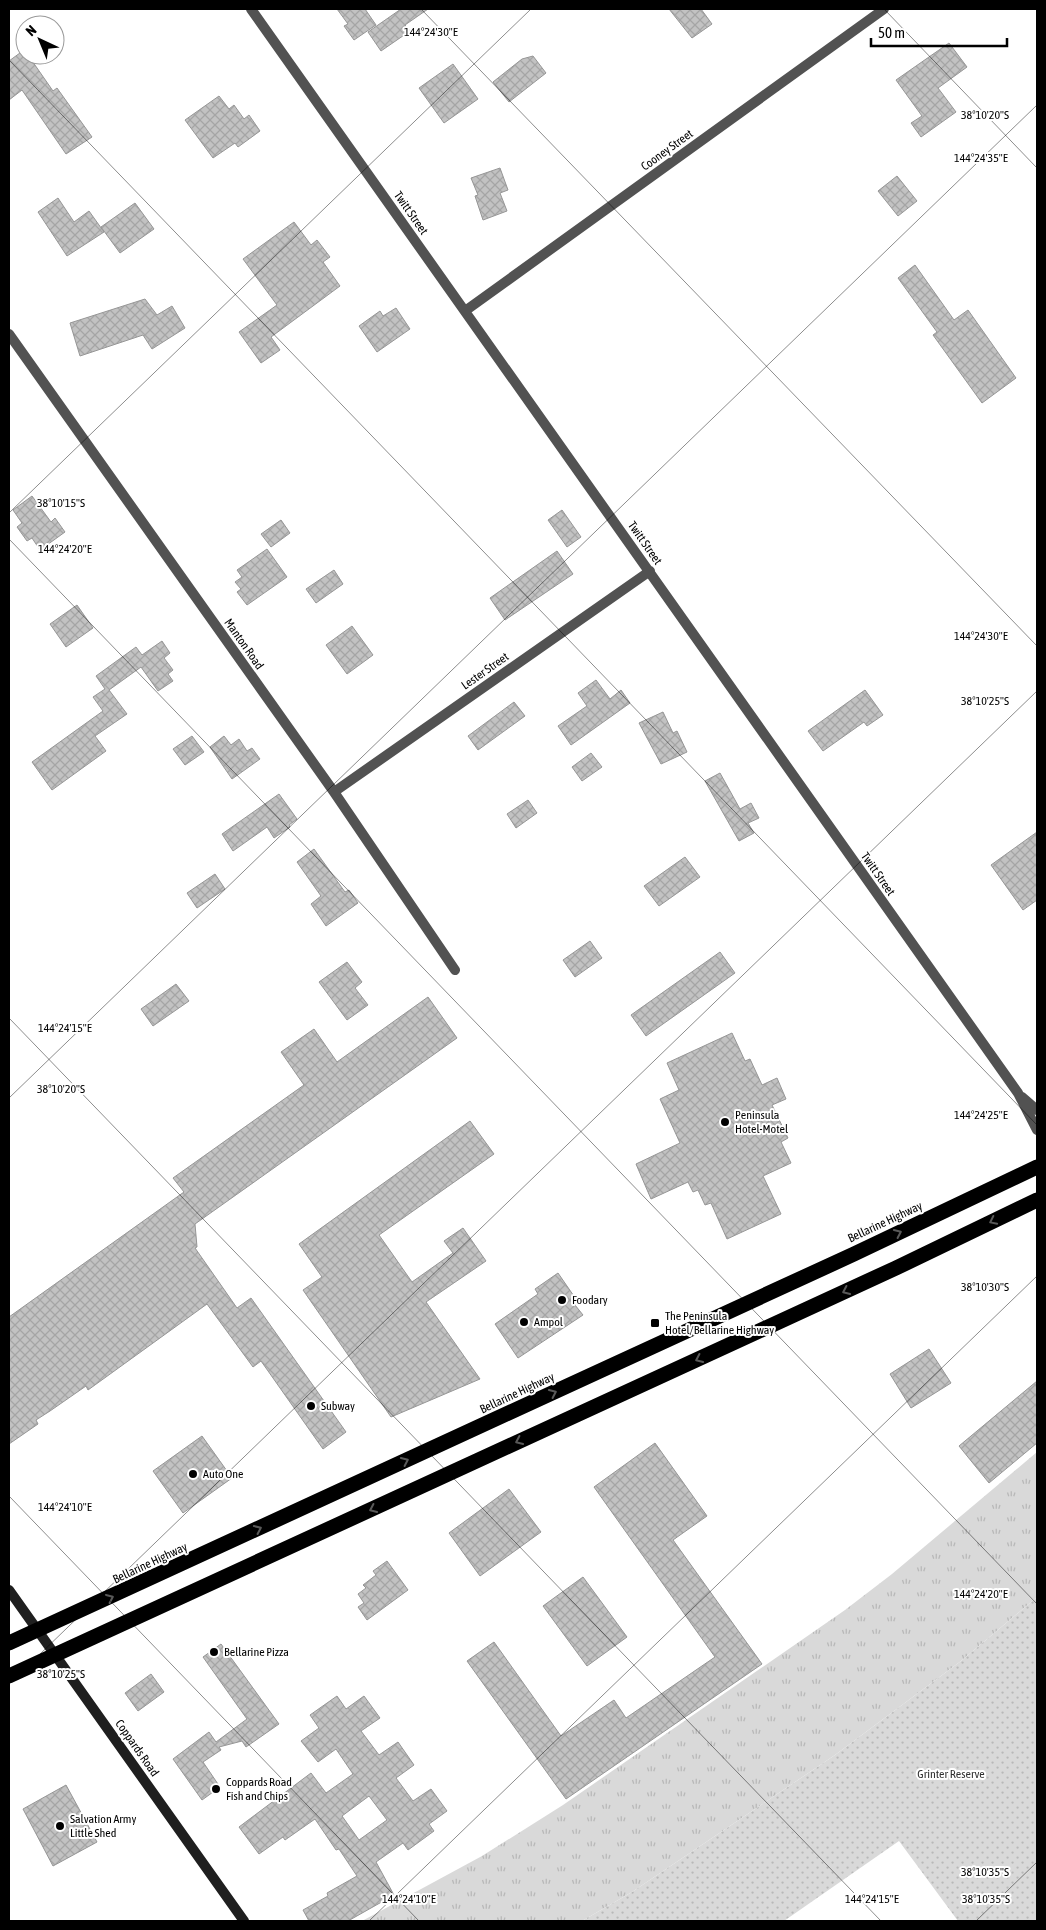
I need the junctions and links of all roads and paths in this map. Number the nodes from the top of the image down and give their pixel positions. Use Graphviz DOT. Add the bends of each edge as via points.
graph roads {
  1 [pos="251,9"];
  2 [pos="884,9"];
  3 [pos="465,311"];
  4 [pos="9,334"];
  5 [pos="650,571"];
  6 [pos="334,792"];
  7 [pos="455,970"];
  8 [pos="1018,1093"];
  9 [pos="1037,1110"];
  10 [pos="1037,1130"];
  11 [pos="1037,1167"];
  12 [pos="1037,1200"];
  13 [pos="9,1590"];
  14 [pos="38,1630"];
  15 [pos="9,1643"];
  16 [pos="56,1655"];
  17 [pos="9,1676"];
  18 [pos="244,1921"];
  1 -- 3 [label="street, Twitt Street"];
  2 -- 3 [label="street, Cooney Street"];
  3 -- 5 [label="street, Twitt Street"];
  4 -- 6 [label="street, Manton Road"];
  5 -- 6 [label="street, Lester Street"];
  5 -- 8 [label="street, Twitt Street"];
  6 -- 7 [label="street, Manton Road"];
  8 -- 9 [label="street, Twitt Street"];
  8 -- 10 [label="street, Twitt Street"];
  14 -- 11 [label="highway, Bellarine Highway, one-way"];
  12 -- 16 [label="highway, one-way"];
  13 -- 14 [label="street, Coppards Road"];
  14 -- 15 [label="highway, Bellarine Highway"];
  14 -- 16 [label="street, Coppards Road"];
  16 -- 17 [label="highway"];
  16 -- 18 [label="street, Coppards Road"];
}
